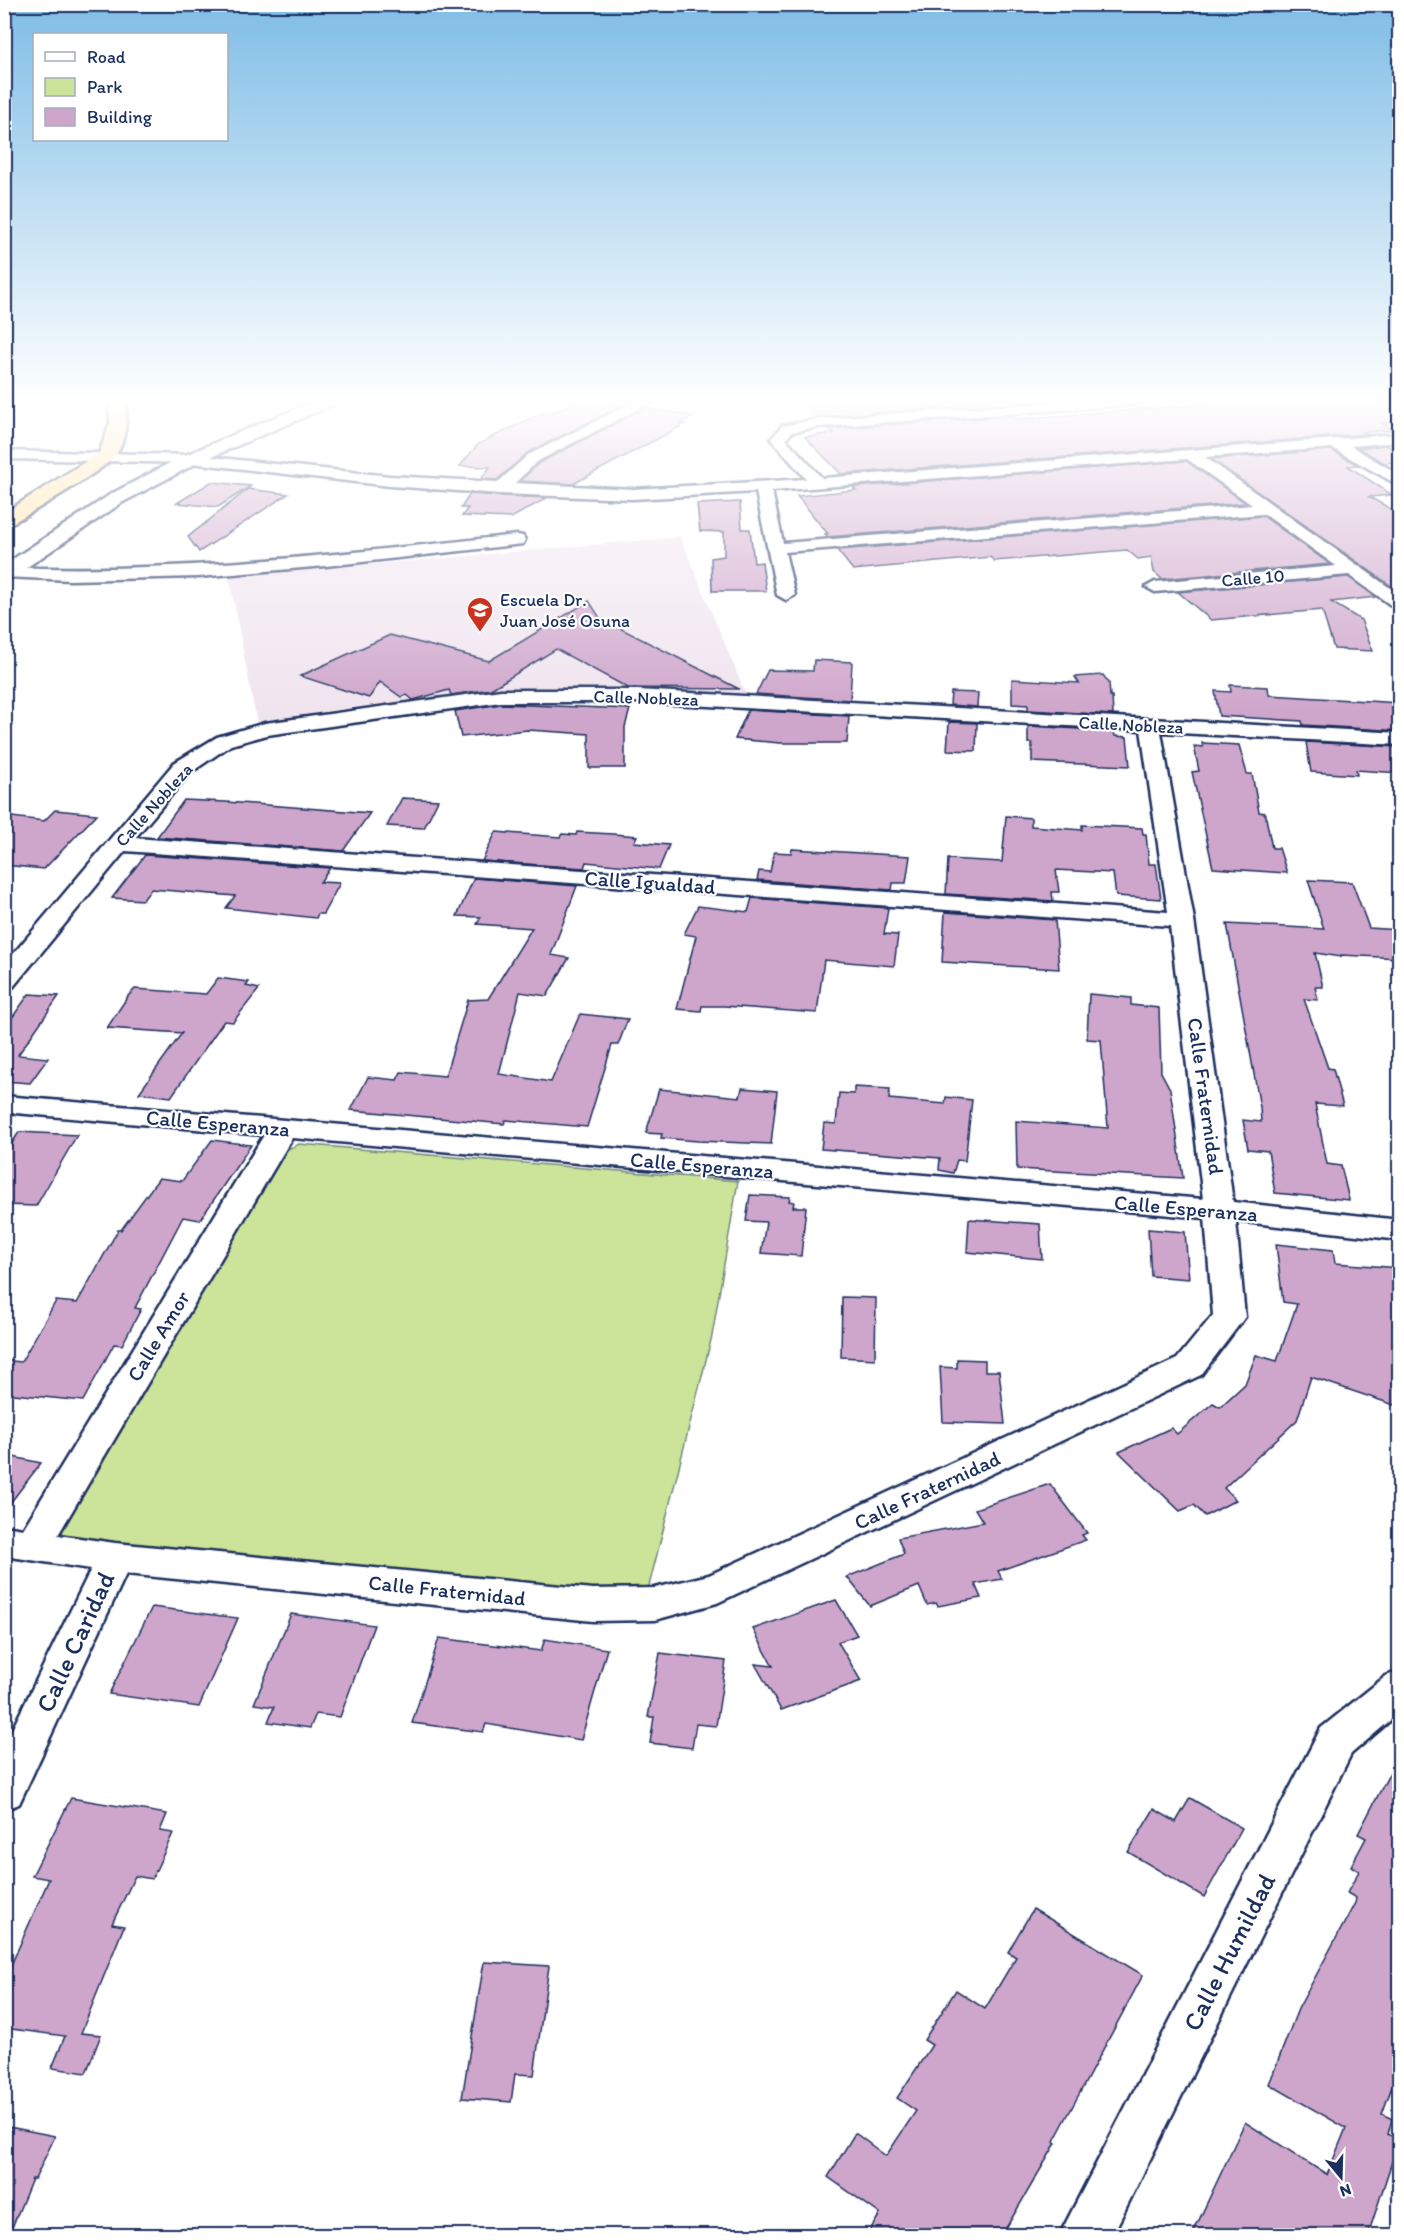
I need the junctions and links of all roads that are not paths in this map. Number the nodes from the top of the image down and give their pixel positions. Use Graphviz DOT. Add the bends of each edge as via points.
graph roads {
  1 [pos="28,506"];
  2 [pos="106,506"];
  3 [pos="768,506"];
  4 [pos="1261,506"];
  5 [pos="1266,509"];
  6 [pos="4,521"];
  7 [pos="517,540"];
  8 [pos="778,548"];
  9 [pos="1351,570"];
  10 [pos="6,573"];
  11 [pos="1155,587"];
  12 [pos="786,596"];
  13 [pos="1398,602"];
  14 [pos="1150,726"];
  15 [pos="1400,739"];
  16 [pos="117,844"];
  17 [pos="1182,920"];
  18 [pos="4,982"];
  19 [pos="4,1104"];
  20 [pos="283,1128"];
  21 [pos="1221,1210"];
  22 [pos="1400,1230"];
  23 [pos="19,1542"];
  24 [pos="115,1558"];
  25 [pos="1400,1688"];
  26 [pos="4,1791"];
  27 [pos="1085,2235"];
  1 -- 6 [label="highway"];
  2 -- 10 [label="street"];
  3 -- 8 [label="street"];
  4 -- 5 [label="street"];
  5 -- 8 [label="street"];
  5 -- 9 [label="street"];
  7 -- 10 [label="street" via="241,568 71,576"];
  8 -- 12 [label="street"];
  9 -- 11 [label="street, Calle 10"];
  9 -- 13 [label="street"];
  14 -- 15 [label="street, Calle Nobleza"];
  14 -- 16 [label="street, Calle Nobleza" via="637,696 501,696 265,729 224,741 182,768"];
  14 -- 17 [label="street, Calle Fraternidad"];
  16 -- 17 [label="street, Calle Igualdad"];
  16 -- 18 [label="street, Calle Nobleza"];
  17 -- 21 [label="street, Calle Fraternidad"];
  19 -- 20 [label="street, Calle Esperanza"];
  20 -- 21 [label="street, Calle Esperanza"];
  20 -- 23 [label="street, Calle Amor"];
  21 -- 22 [label="street, Calle Esperanza"];
  21 -- 24 [label="street, Calle Fraternidad" via="1229,1317 1189,1367 717,1588 655,1604 593,1605"];
  23 -- 24 [label="street, Calle Fraternidad"];
  24 -- 26 [label="street, Calle Caridad"];
  25 -- 27 [label="street, Calle Humildad" via="1336,1741"];
}
